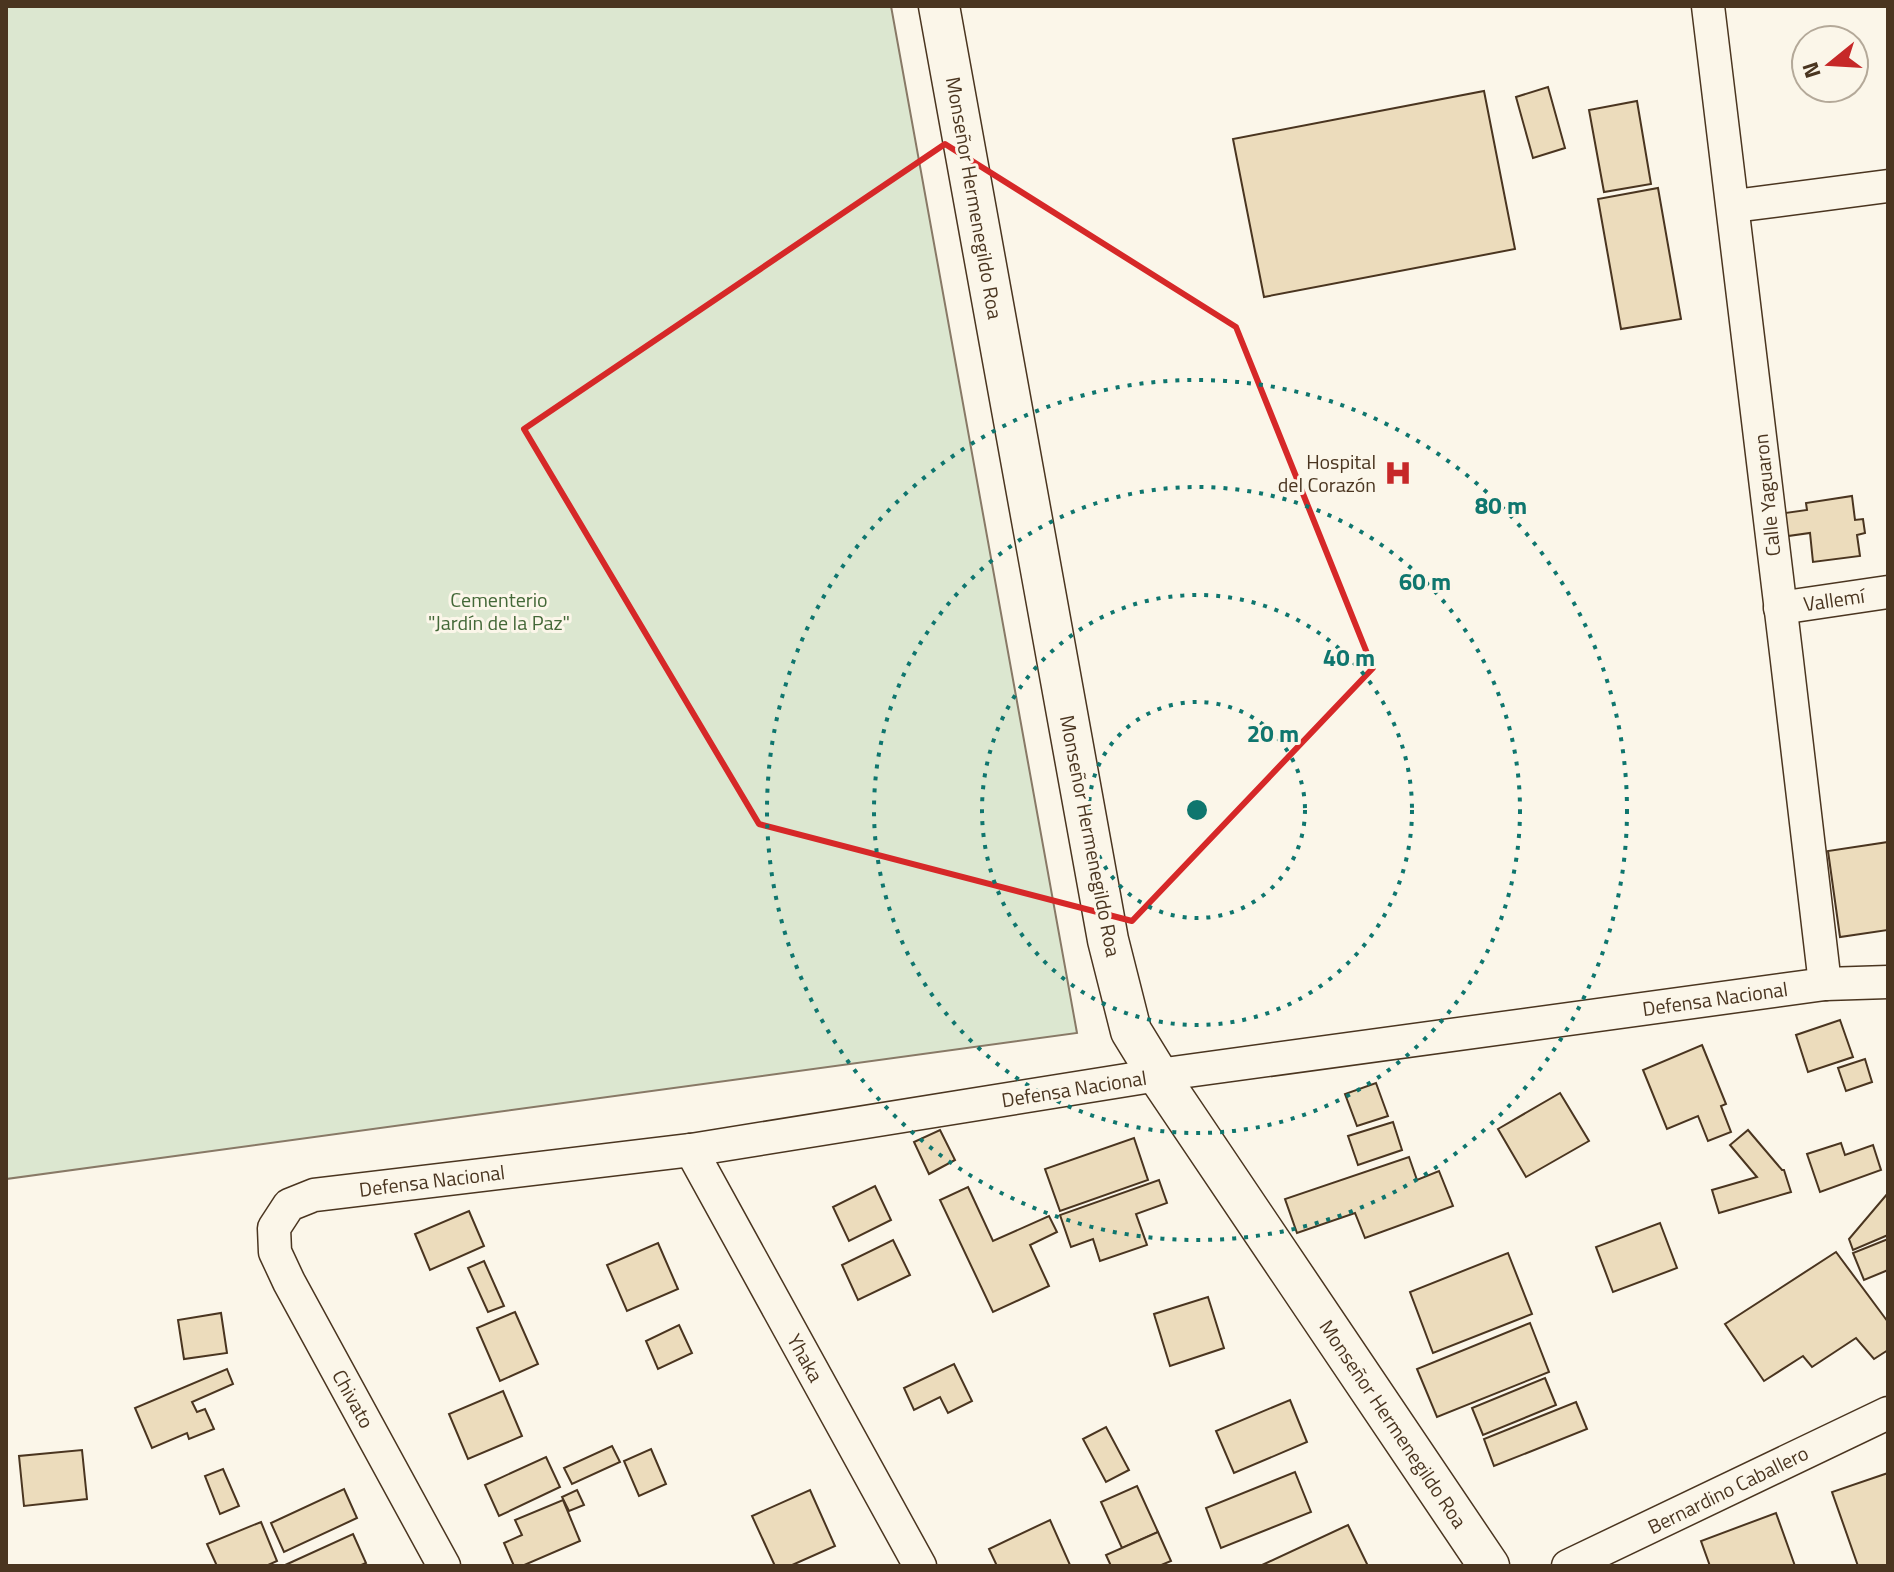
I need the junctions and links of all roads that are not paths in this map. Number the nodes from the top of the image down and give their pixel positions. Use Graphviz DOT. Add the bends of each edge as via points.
graph roads {
  1 [pos="939,6"];
  2 [pos="1708,6"];
  3 [pos="1888,186"];
  4 [pos="1734,206"];
  5 [pos="1888,592"];
  6 [pos="1780,608"];
  7 [pos="1888,982"];
  8 [pos="1825,984"];
  9 [pos="1158,1075"];
  10 [pos="691,1150"];
  11 [pos="274,1228"];
  12 [pos="1888,1413"];
  13 [pos="444,1566"];
  14 [pos="920,1566"];
  15 [pos="1489,1566"];
  16 [pos="1568,1566"];
  1 -- 9 [label="street, Monseñor Hermenegildo Roa" via="1108,940 1131,1031"];
  2 -- 4 [label="street, Calle Yaguaron"];
  3 -- 4 [label="street"];
  4 -- 6 [label="street, Calle Yaguaron"];
  5 -- 6 [label="street, Vallemí"];
  6 -- 8 [label="street, Calle Yaguaron"];
  7 -- 8 [label="street, Defensa Nacional"];
  8 -- 9 [label="street, Defensa Nacional"];
  9 -- 10 [label="street, Defensa Nacional"];
  9 -- 15 [label="street, Monseñor Hermenegildo Roa"];
  10 -- 11 [label="street, Defensa Nacional" via="314,1195 289,1205"];
  10 -- 14 [label="street, Yhaka"];
  11 -- 13 [label="street, Chivato" via="275,1252 289,1282"];
  12 -- 16 [label="street, Bernardino Caballero"];
}
